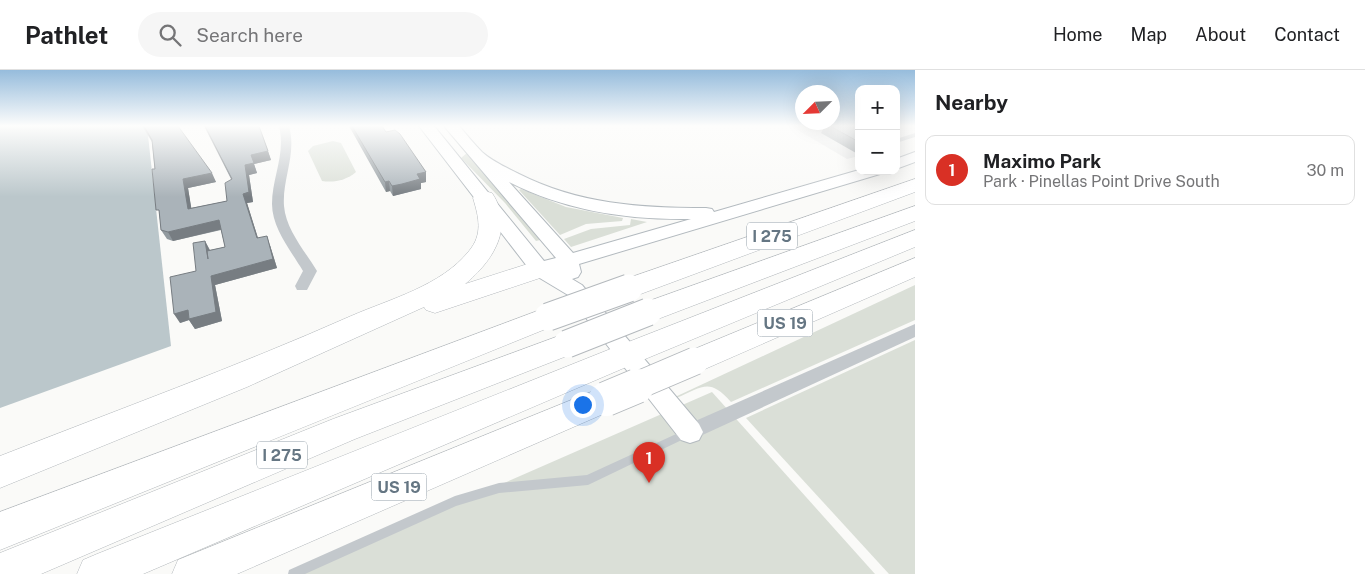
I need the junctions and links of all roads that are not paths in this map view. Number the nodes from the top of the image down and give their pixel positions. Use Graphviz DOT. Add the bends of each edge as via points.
graph roads {
  1 [pos="288,150"];
  2 [pos="445,150"];
  3 [pos="462,150"];
  4 [pos="470,150"];
  5 [pos="471,150"];
  6 [pos="450,156"];
  7 [pos="915,157"];
  8 [pos="900,163"];
  9 [pos="861,175"];
  10 [pos="915,185"];
  11 [pos="484,198"];
  12 [pos="739,212"];
  13 [pos="915,213"];
  14 [pos="915,238"];
  15 [pos="569,260"];
  16 [pos="915,267"];
  17 [pos="540,268"];
  18 [pos="302,286"];
  19 [pos="575,290"];
  20 [pos="915,330"];
  21 [pos="329,339"];
  22 [pos="628,354"];
  23 [pos="690,432"];
  24 [pos="0,472"];
  25 [pos="0,531"];
  26 [pos="0,572"];
  27 [pos="97,574"];
  28 [pos="192,574"];
  29 [pos="293,574"];
  1 -- 18 [label="street" via="278,207 287,233 310,271"];
  2 -- 6 [label="street"];
  3 -- 6 [label="street"];
  4 -- 15 [label="street"];
  5 -- 12 [label="street" via="500,171 530,186 586,205 653,214"];
  6 -- 11 [label="street"];
  7 -- 8 [label="street"];
  9 -- 12 [label="street"];
  10 -- 25 [label="highway, I 275, bridge" via="548,317"];
  11 -- 17 [label="street"];
  11 -- 21 [label="highway" via="491,220 490,231 474,262 436,288"];
  12 -- 15 [label="street"];
  13 -- 26 [label="highway, I 275, bridge" via="344,430"];
  14 -- 22 [label="highway"];
  15 -- 17 [label="street"];
  15 -- 19 [label="street"];
  16 -- 28 [label="highway, US 19, bridge"];
  17 -- 19 [label="street"];
  17 -- 21 [label="highway"];
  19 -- 22 [label="street"];
  20 -- 23 [label="street"];
  21 -- 24 [label="highway"];
  22 -- 23 [label="street"];
  22 -- 27 [label="highway"];
  23 -- 29 [label="lane" via="588,480 499,488 455,501"];
}
